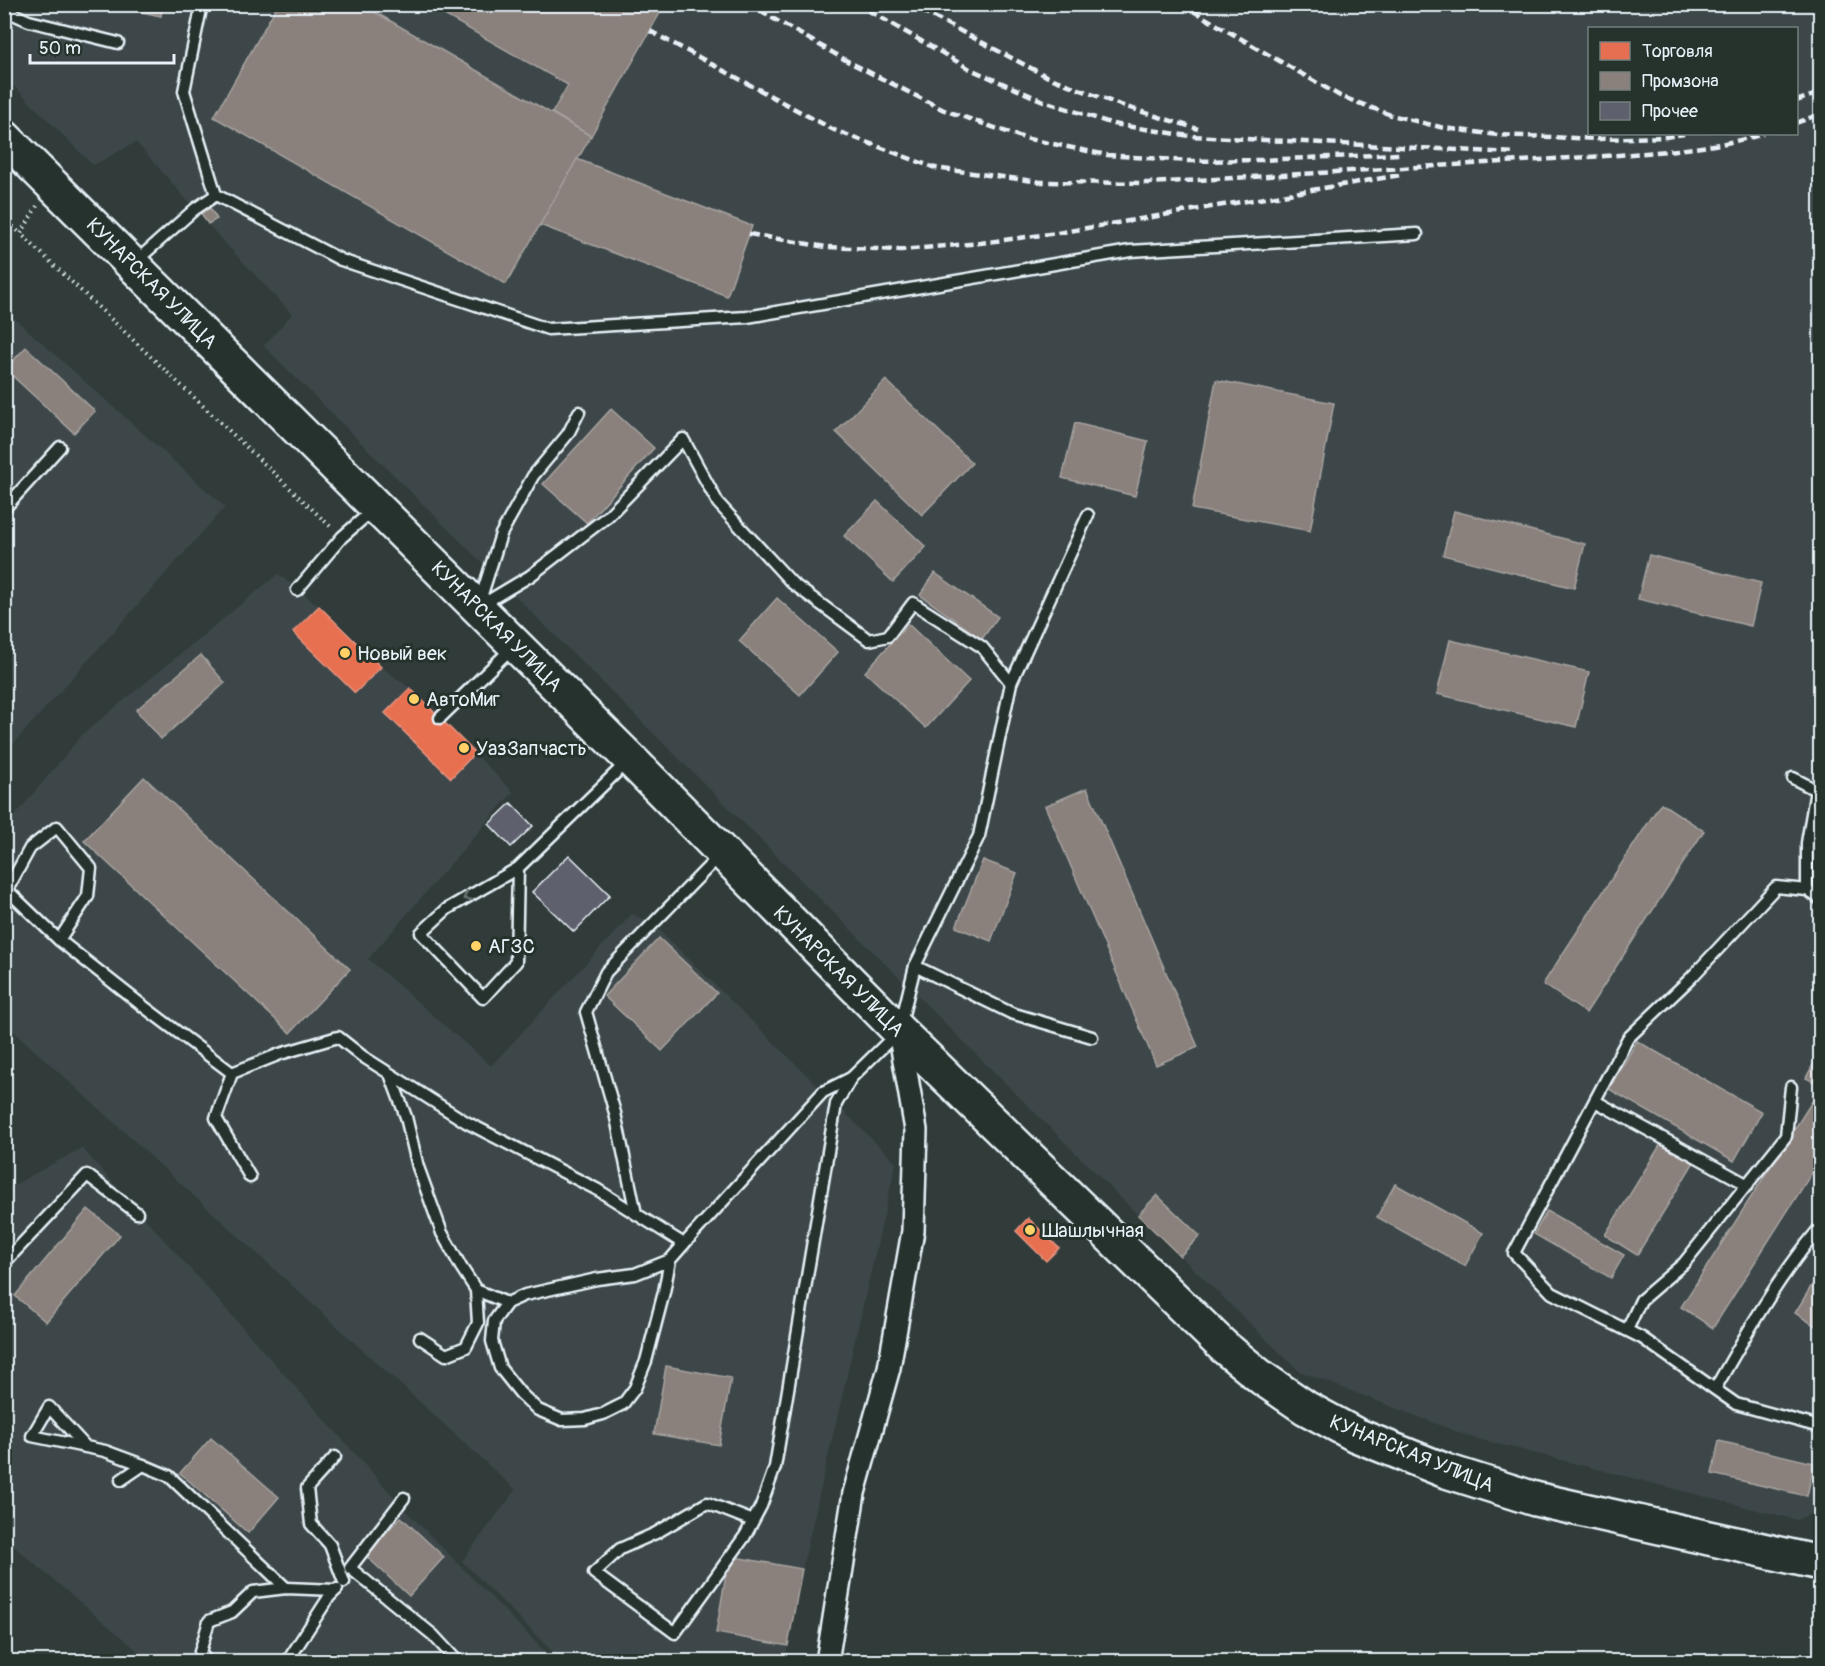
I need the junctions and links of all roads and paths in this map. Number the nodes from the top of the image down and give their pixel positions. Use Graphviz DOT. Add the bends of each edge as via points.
graph roads {
  1 [pos="202,4"];
  2 [pos="4,10"];
  3 [pos="118,43"];
  4 [pos="4,137"];
  5 [pos="216,195"];
  6 [pos="39,203"];
  7 [pos="4,218"];
  8 [pos="21,234"];
  9 [pos="1417,234"];
  10 [pos="133,264"];
  11 [pos="579,412"];
  12 [pos="60,447"];
  13 [pos="376,506"];
  14 [pos="4,509"];
  15 [pos="1088,515"];
  16 [pos="342,537"];
  17 [pos="297,590"];
  18 [pos="478,607"];
  19 [pos="516,645"];
  20 [pos="1011,683"];
  21 [pos="440,718"];
  22 [pos="630,759"];
  23 [pos="1793,778"];
  24 [pos="722,853"];
  25 [pos="518,868"];
  26 [pos="9,876"];
  27 [pos="1807,890"];
  28 [pos="1821,899"];
  29 [pos="59,940"];
  30 [pos="915,966"];
  31 [pos="898,1030"];
  32 [pos="1092,1037"];
  33 [pos="232,1073"];
  34 [pos="390,1073"];
  35 [pos="851,1078"];
  36 [pos="1791,1087"];
  37 [pos="1595,1101"];
  38 [pos="250,1177"];
  39 [pos="1748,1185"];
  40 [pos="137,1213"];
  41 [pos="636,1214"];
  42 [pos="1821,1230"];
  43 [pos="684,1244"];
  44 [pos="670,1260"];
  45 [pos="4,1263"];
  46 [pos="476,1290"];
  47 [pos="507,1303"];
  48 [pos="494,1321"];
  49 [pos="478,1323"];
  50 [pos="1626,1330"];
  51 [pos="420,1338"];
  52 [pos="1715,1389"];
  53 [pos="1821,1427"];
  54 [pos="86,1447"];
  55 [pos="335,1457"];
  56 [pos="143,1465"];
  57 [pos="121,1480"];
  58 [pos="404,1498"];
  59 [pos="753,1521"];
  60 [pos="1821,1563"];
  61 [pos="350,1568"];
  62 [pos="340,1586"];
  63 [pos="286,1588"];
  64 [pos="207,1662"];
  65 [pos="286,1662"];
  66 [pos="458,1662"];
  67 [pos="827,1662"];
  1 -- 5 [label="lane" via="184,92"];
  2 -- 3 [label="lane" via="29,21"];
  4 -- 10 [label="main road, КУНАРСКАЯ УЛИЦА"];
  5 -- 9 [label="lane" via="341,260 548,329 747,317 1130,250"];
  5 -- 10 [label="lane"];
  6 -- 8 [label="path"];
  7 -- 8 [label="path"];
  8 -- 16 [label="path"];
  10 -- 13 [label="main road, КУНАРСКАЯ УЛИЦА"];
  11 -- 18 [label="lane" via="568,434 533,476 501,534"];
  12 -- 14 [label="lane"];
  13 -- 16 [label="lane"];
  13 -- 18 [label="main road, КУНАРСКАЯ УЛИЦА"];
  15 -- 20 [label="lane"];
  16 -- 17 [label="lane"];
  18 -- 19 [label="main road, КУНАРСКАЯ УЛИЦА"];
  18 -- 20 [label="lane" via="530,576 608,516 683,439 718,503 792,583 868,640 888,636 913,603 982,647"];
  19 -- 21 [label="lane"];
  19 -- 22 [label="main road, КУНАРСКАЯ УЛИЦА"];
  20 -- 30 [label="lane" via="979,836"];
  22 -- 24 [label="main road, КУНАРСКАЯ УЛИЦА"];
  22 -- 25 [label="lane"];
  23 -- 27 [label="lane" via="1816,790 1807,843"];
  24 -- 31 [label="main road, КУНАРСКАЯ УЛИЦА"];
  24 -- 41 [label="lane" via="606,972 586,1012 615,1113"];
  25 -- 25 [label="lane, one-way" via="447,909 421,933 483,998 516,962"];
  26 -- 29 [label="lane" via="7,890"];
  26 -- 29 [label="lane" via="30,849 57,827 91,868 88,896"];
  27 -- 28 [label="lane"];
  27 -- 37 [label="lane" via="1776,887 1628,1038"];
  29 -- 33 [label="lane"];
  30 -- 31 [label="lane"];
  30 -- 32 [label="lane" via="1011,1012"];
  31 -- 35 [label="lane"];
  31 -- 60 [label="main road, КУНАРСКАЯ УЛИЦА" via="1223,1346 1306,1408 1356,1435 1446,1471 1535,1499"];
  31 -- 67 [label="street" via="916,1130 913,1231 888,1368 854,1493"];
  33 -- 34 [label="lane" via="338,1037"];
  33 -- 38 [label="lane" via="216,1118"];
  34 -- 41 [label="lane" via="466,1122"];
  34 -- 46 [label="lane" via="442,1233"];
  35 -- 43 [label="lane" via="823,1092"];
  35 -- 59 [label="lane" via="836,1104 775,1467"];
  36 -- 39 [label="lane" via="1786,1136"];
  37 -- 39 [label="lane"];
  37 -- 50 [label="lane" via="1514,1253 1552,1293"];
  39 -- 50 [label="lane" via="1684,1263 1641,1300"];
  40 -- 45 [label="lane" via="87,1175"];
  41 -- 43 [label="lane"];
  42 -- 52 [label="lane" via="1797,1254 1746,1332"];
  43 -- 44 [label="lane"];
  44 -- 47 [label="lane" via="635,1274 525,1295"];
  44 -- 48 [label="lane" via="646,1361 635,1388 623,1404 603,1414 562,1420 538,1410 500,1368 492,1341"];
  46 -- 47 [label="lane"];
  46 -- 49 [label="lane"];
  47 -- 48 [label="lane"];
  48 -- 49 [label="lane"];
  49 -- 51 [label="lane" via="466,1347 446,1356"];
  50 -- 52 [label="lane"];
  52 -- 53 [label="lane" via="1736,1404"];
  54 -- 54 [label="lane" via="75,1445 32,1436 49,1407"];
  54 -- 56 [label="lane"];
  55 -- 62 [label="lane" via="307,1488 311,1524 330,1545"];
  56 -- 57 [label="lane"];
  56 -- 63 [label="lane" via="169,1476"];
  58 -- 61 [label="lane"];
  59 -- 59 [label="lane" via="675,1633 594,1573 620,1549 707,1503"];
  61 -- 62 [label="lane"];
  61 -- 66 [label="lane" via="433,1635"];
  62 -- 63 [label="lane"];
  62 -- 65 [label="lane"];
  63 -- 64 [label="lane" via="253,1592 232,1612 209,1621 200,1652"];
}
